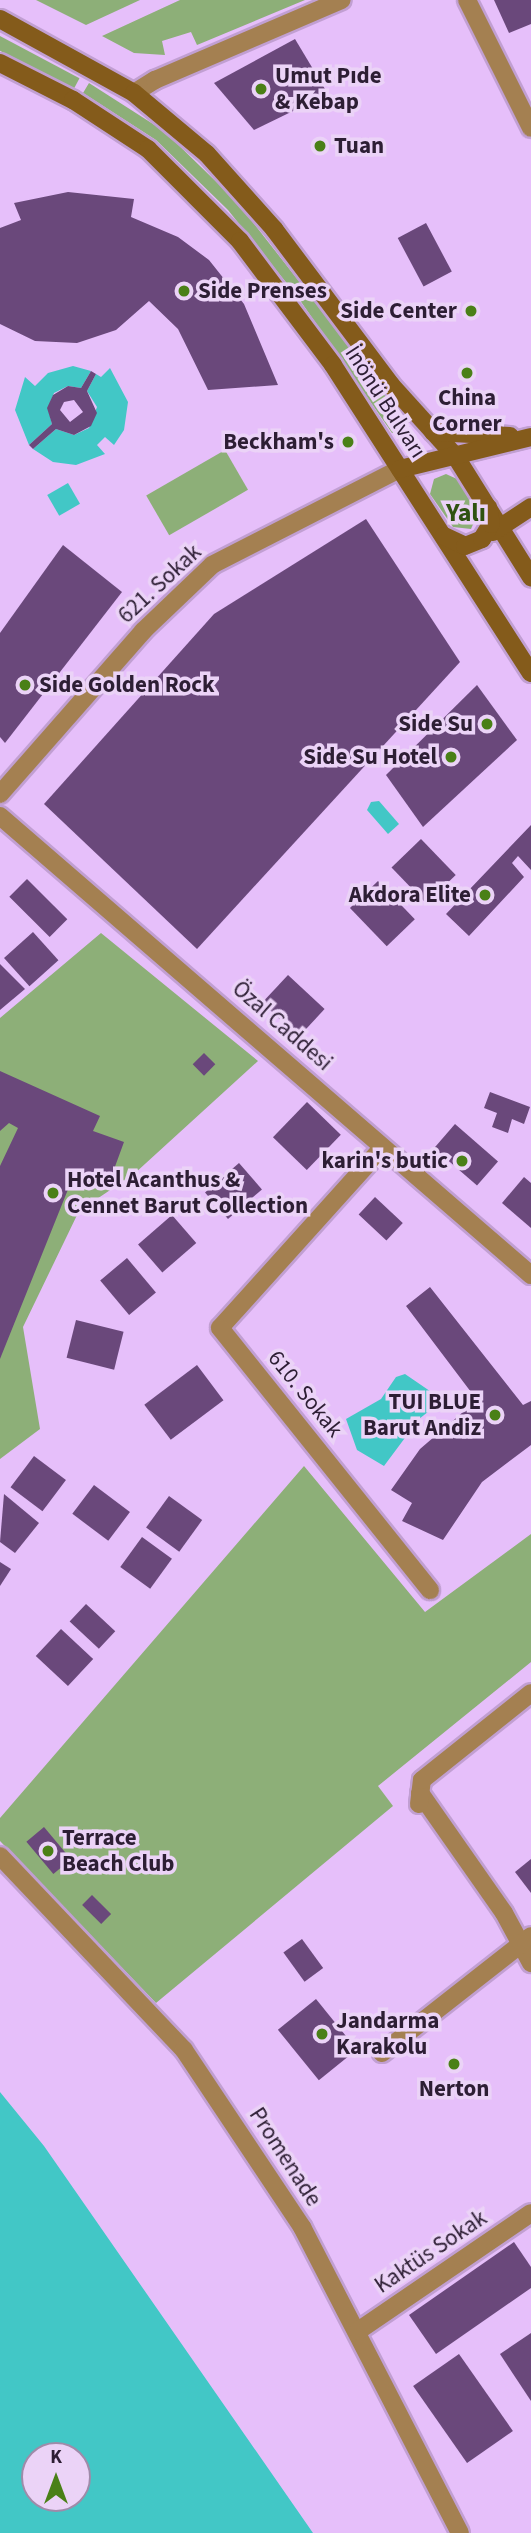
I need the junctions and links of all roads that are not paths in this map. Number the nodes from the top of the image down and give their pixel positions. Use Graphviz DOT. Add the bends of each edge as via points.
graph roads {
  1 [pos="342,0"];
  2 [pos="467,0"];
  3 [pos="0,19"];
  4 [pos="0,63"];
  5 [pos="134,93"];
  6 [pos="531,128"];
  7 [pos="433,432"];
  8 [pos="531,435"];
  9 [pos="447,459"];
  10 [pos="400,469"];
  11 [pos="422,503"];
  12 [pos="488,506"];
  13 [pos="531,507"];
  14 [pos="501,527"];
  15 [pos="442,534"];
  16 [pos="482,539"];
  17 [pos="531,577"];
  18 [pos="531,673"];
  19 [pos="0,794"];
  20 [pos="0,816"];
  21 [pos="382,1148"];
  22 [pos="531,1275"];
  23 [pos="430,1590"];
  24 [pos="531,1693"];
  25 [pos="0,1856"];
  26 [pos="525,1941"];
  27 [pos="531,1963"];
  28 [pos="382,2053"];
  29 [pos="530,2216"];
  30 [pos="358,2332"];
  31 [pos="460,2533"];
  1 -- 5 [label="street"];
  2 -- 6 [label="street"];
  3 -- 5 [label="main road, İnönü Bulvarı"];
  4 -- 10 [label="main road, İnönü Bulvarı" via="117,128 180,177 287,300"];
  5 -- 7 [label="main road, İnönü Bulvarı" via="207,154 239,189"];
  7 -- 8 [label="main road" via="500,438"];
  7 -- 9 [label="main road, İnönü Bulvarı"];
  8 -- 9 [label="main road"];
  9 -- 10 [label="main road"];
  9 -- 11 [label="main road" via="419,478"];
  9 -- 12 [label="main road, İnönü Bulvarı" via="468,475"];
  10 -- 11 [label="main road, İnönü Bulvarı"];
  10 -- 19 [label="street, 621. Sokak" via="212,565 143,631"];
  11 -- 15 [label="main road, İnönü Bulvarı"];
  12 -- 14 [label="main road, İnönü Bulvarı"];
  12 -- 16 [label="main road" via="491,524"];
  13 -- 14 [label="main road"];
  14 -- 16 [label="main road"];
  14 -- 17 [label="main road, İnönü Bulvarı"];
  15 -- 16 [label="main road" via="456,545"];
  15 -- 18 [label="main road, İnönü Bulvarı"];
  20 -- 21 [label="street, Özal Caddesi"];
  21 -- 22 [label="street, Özal Caddesi"];
  21 -- 23 [label="street, 610. Sokak" via="220,1328"];
  24 -- 26 [label="street" via="422,1780 419,1800"];
  25 -- 30 [label="street, Promenade" via="184,2050 302,2227"];
  26 -- 27 [label="street"];
  26 -- 28 [label="street"];
  29 -- 30 [label="street, Kaktüs Sokak"];
  30 -- 31 [label="street, Promenade"];
}
